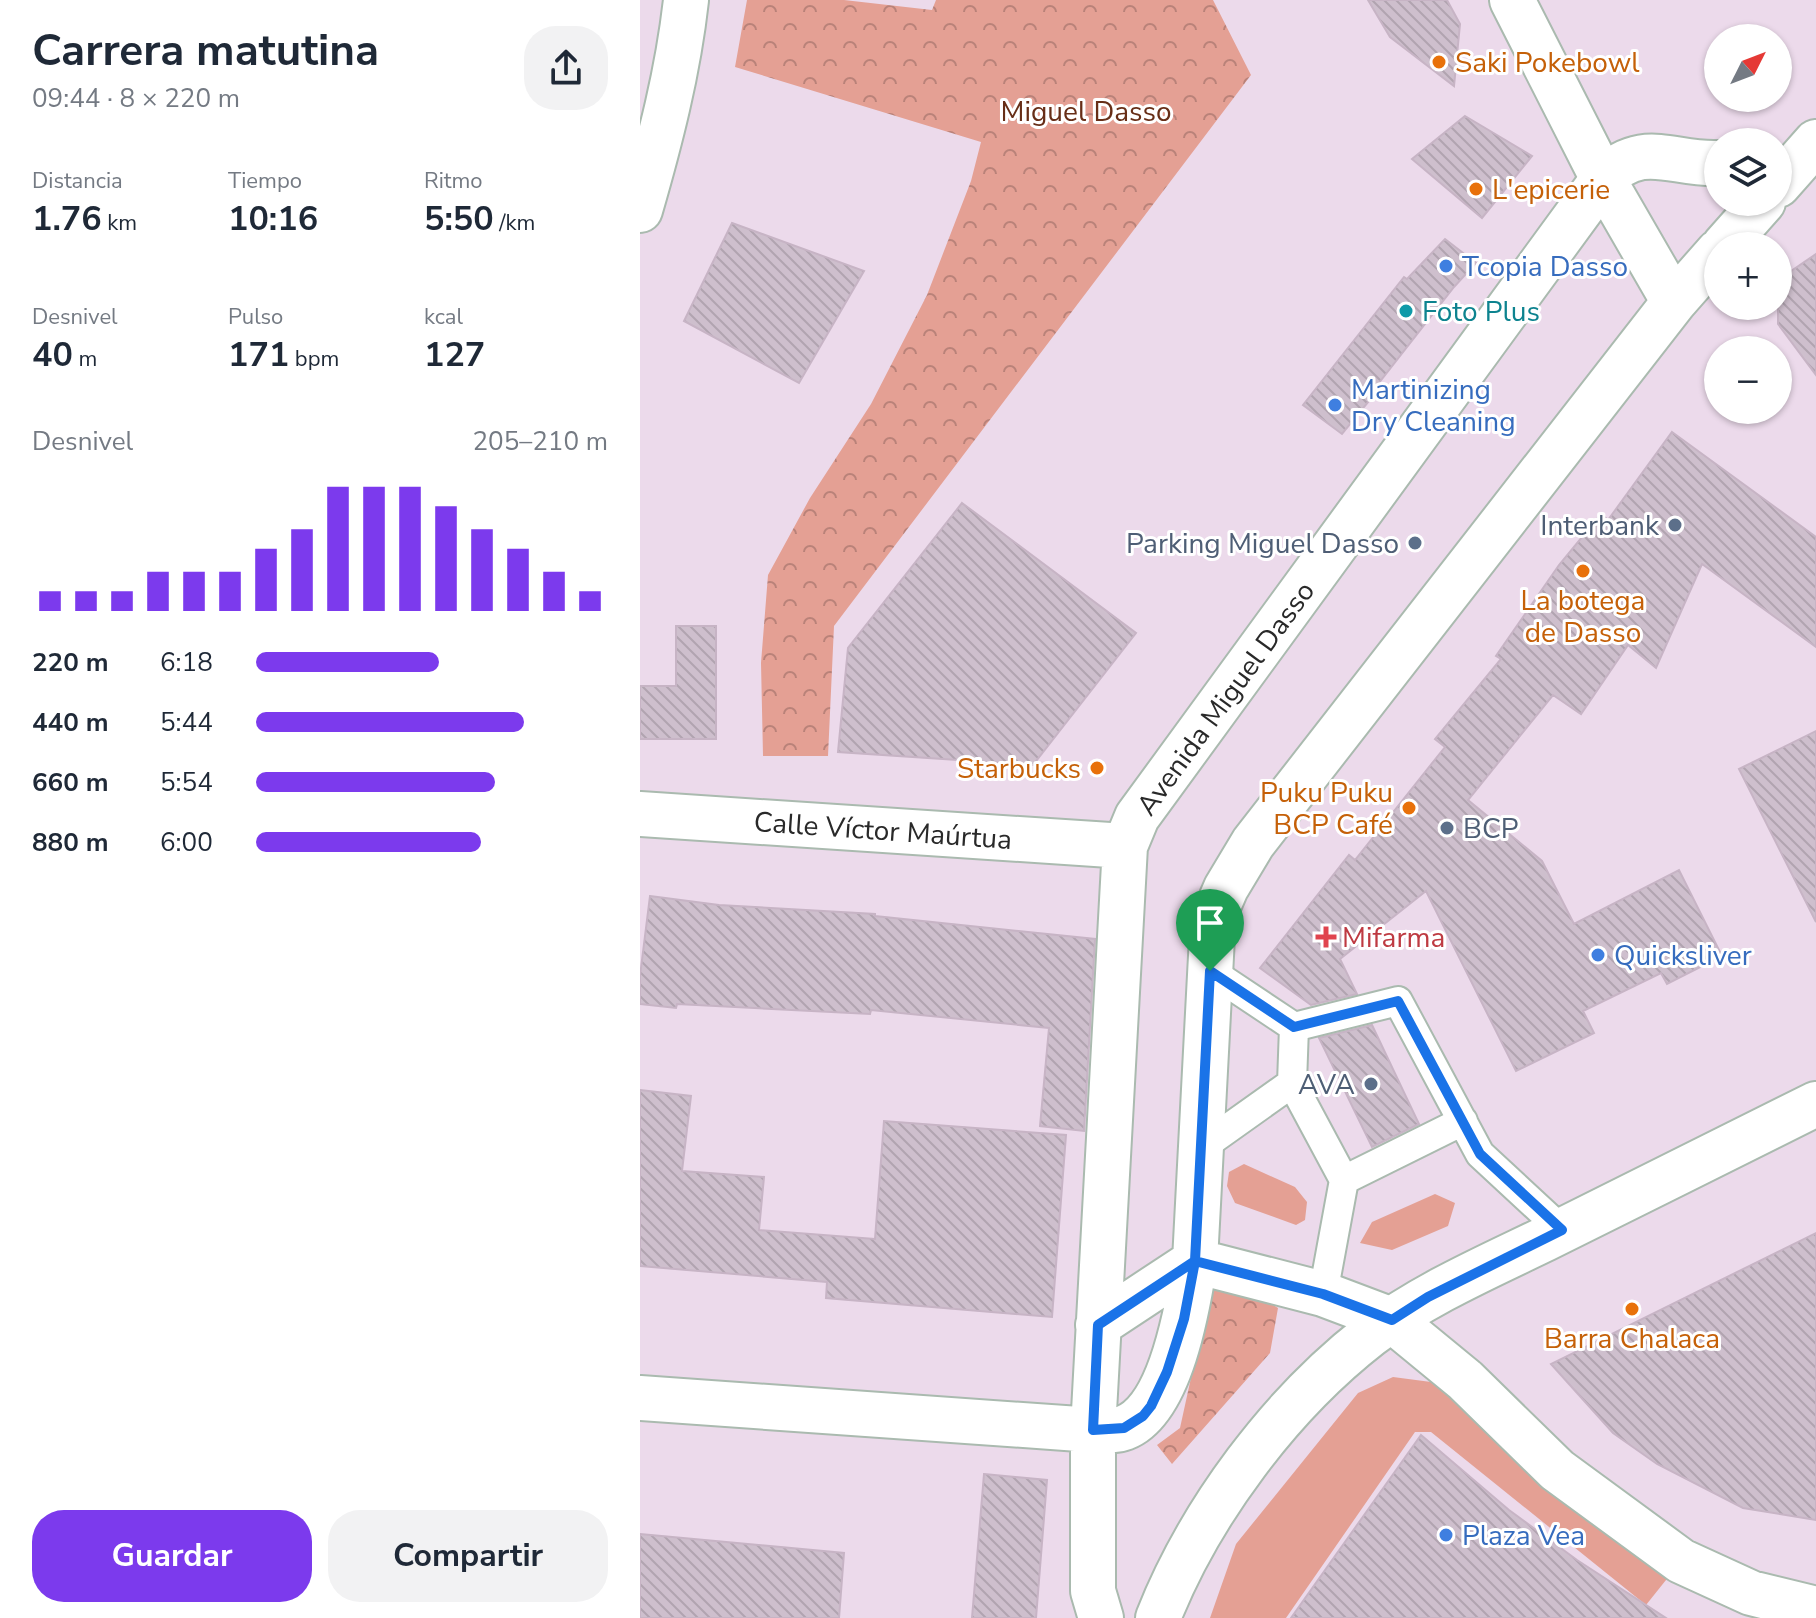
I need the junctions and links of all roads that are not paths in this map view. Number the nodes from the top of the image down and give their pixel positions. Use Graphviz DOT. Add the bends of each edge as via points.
graph roads {
  1 [pos="686,0"];
  2 [pos="1512,0"];
  3 [pos="1816,134"];
  4 [pos="1816,142"];
  5 [pos="1792,143"];
  6 [pos="1704,164"];
  7 [pos="1792,169"];
  8 [pos="1603,179"];
  9 [pos="640,210"];
  10 [pos="1751,216"];
  11 [pos="1736,232"];
  12 [pos="1704,268"];
  13 [pos="1674,302"];
  14 [pos="640,814"];
  15 [pos="1125,846"];
  16 [pos="1210,971"];
  17 [pos="1294,1027"];
  18 [pos="1292,1083"];
  19 [pos="1816,1104"];
  20 [pos="1463,1121"];
  21 [pos="1202,1147"];
  22 [pos="1344,1180"];
  23 [pos="1562,1230"];
  24 [pos="1195,1261"];
  25 [pos="1323,1294"];
  26 [pos="1392,1320"];
  27 [pos="1098,1325"];
  28 [pos="640,1398"];
  29 [pos="1093,1430"];
  30 [pos="1816,1609"];
  31 [pos="1101,1618"];
  32 [pos="1158,1618"];
  1 -- 9 [label="street" via="664,127"];
  2 -- 8 [label="street"];
  3 -- 5 [label="street"];
  4 -- 7 [label="street"];
  6 -- 8 [label="street, Avenida Miguel Dasso" via="1632,158"];
  8 -- 13 [label="street"];
  8 -- 15 [label="street, Avenida Miguel Dasso" via="1137,817"];
  10 -- 11 [label="street"];
  12 -- 13 [label="street"];
  13 -- 16 [label="street" via="1253,843 1213,918"];
  14 -- 15 [label="street, Calle Víctor Maúrtua"];
  15 -- 27 [label="street, Avenida Miguel Dasso"];
  16 -- 17 [label="lane"];
  16 -- 21 [label="street"];
  17 -- 18 [label="lane"];
  17 -- 20 [label="lane" via="1398,1001"];
  18 -- 21 [label="lane"];
  18 -- 22 [label="lane"];
  19 -- 23 [label="street"];
  20 -- 22 [label="lane"];
  20 -- 23 [label="lane" via="1480,1154"];
  21 -- 24 [label="street"];
  22 -- 25 [label="lane"];
  23 -- 26 [label="street"];
  24 -- 25 [label="street"];
  24 -- 27 [label="street"];
  24 -- 29 [label="street" via="1176,1346 1151,1406 1124,1428"];
  25 -- 26 [label="street"];
  26 -- 30 [label="street" via="1465,1380 1557,1470 1681,1561 1751,1593"];
  26 -- 32 [label="street" via="1323,1378 1252,1455 1206,1519"];
  27 -- 29 [label="street, Avenida Miguel Dasso"];
  28 -- 29 [label="street"];
  29 -- 31 [label="street, Avenida Miguel Dasso" via="1093,1591"];
}
